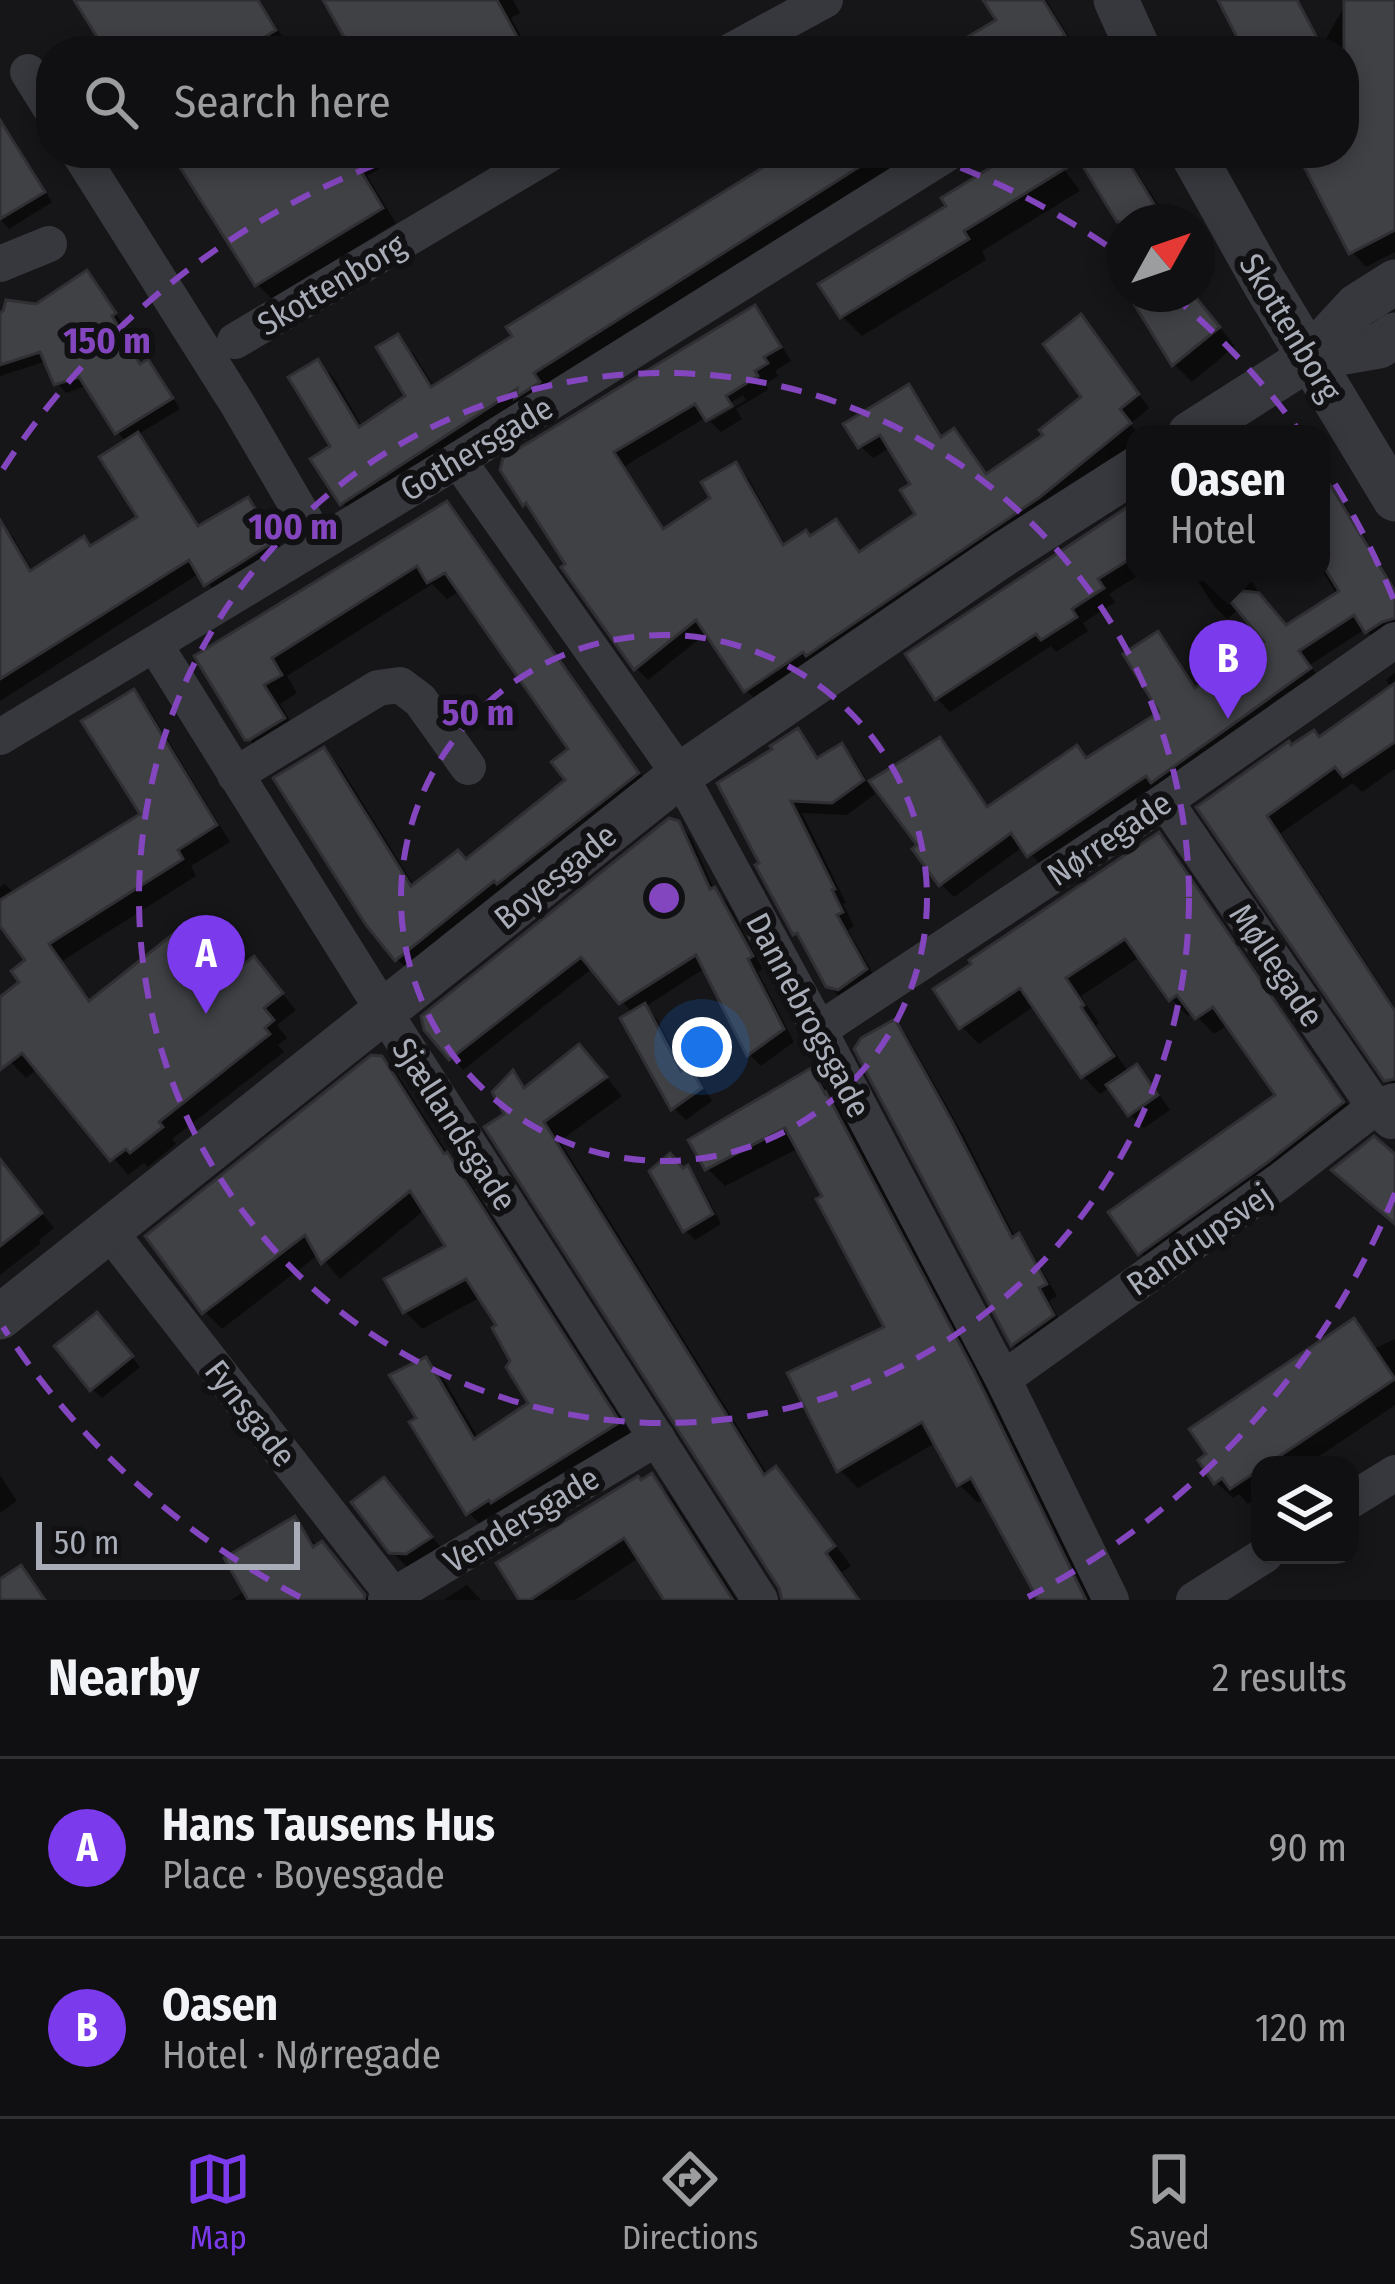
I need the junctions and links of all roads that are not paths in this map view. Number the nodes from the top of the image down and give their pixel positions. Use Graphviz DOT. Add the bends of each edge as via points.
graph roads {
  1 [pos="825,0"];
  2 [pos="759,36"];
  3 [pos="28,72"];
  4 [pos="36,85"];
  5 [pos="88,168"];
  6 [pos="526,168"];
  7 [pos="924,168"];
  8 [pos="1200,168"];
  9 [pos="49,244"];
  10 [pos="0,264"];
  11 [pos="1395,282"];
  12 [pos="1395,335"];
  13 [pos="235,341"];
  14 [pos="1309,358"];
  15 [pos="1204,425"];
  16 [pos="458,460"];
  17 [pos="1126,476"];
  18 [pos="1395,499"];
  19 [pos="319,542"];
  20 [pos="1395,640"];
  21 [pos="155,645"];
  22 [pos="0,737"];
  23 [pos="467,766"];
  24 [pos="235,775"];
  25 [pos="680,776"];
  26 [pos="1165,800"];
  27 [pos="383,1010"];
  28 [pos="819,1030"];
  29 [pos="1388,1111"];
  30 [pos="109,1231"];
  31 [pos="0,1317"];
  32 [pos="1003,1379"];
  33 [pos="657,1438"];
  34 [pos="1395,1473"];
  35 [pos="1359,1495"];
  36 [pos="1251,1564"];
  37 [pos="389,1598"];
  38 [pos="760,1600"];
  39 [pos="1111,1600"];
  40 [pos="1194,1600"];
  1 -- 2 [label="street"];
  3 -- 4 [label="street"];
  5 -- 19 [label="street"];
  6 -- 13 [label="street, Skottenborg"];
  7 -- 16 [label="street, Gothersgade"];
  8 -- 14 [label="street, Skottenborg"];
  9 -- 10 [label="street"];
  11 -- 14 [label="street" via="1357,306"];
  12 -- 14 [label="street" via="1379,346"];
  14 -- 15 [label="street"];
  14 -- 18 [label="street, Skottenborg"];
  16 -- 19 [label="street, Gothersgade"];
  16 -- 25 [label="street, Dannebrogsgade"];
  17 -- 25 [label="street, Boyesgade"];
  19 -- 21 [label="street, Gothersgade"];
  20 -- 26 [label="street, Nørregade"];
  21 -- 22 [label="street, Gothersgade"];
  21 -- 24 [label="street, Sjællandsgade"];
  23 -- 24 [label="street" via="400,685 378,688"];
  24 -- 27 [label="street, Sjællandsgade"];
  25 -- 27 [label="street, Boyesgade"];
  25 -- 28 [label="street, Dannebrogsgade"];
  26 -- 28 [label="street, Nørregade"];
  26 -- 29 [label="street, Møllegade"];
  27 -- 30 [label="street, Boyesgade"];
  27 -- 33 [label="street, Sjællandsgade"];
  28 -- 32 [label="street, Dannebrogsgade"];
  29 -- 32 [label="street, Randrupsvej"];
  30 -- 31 [label="street, Boyesgade"];
  30 -- 37 [label="street, Fynsgade"];
  32 -- 39 [label="street, Dannebrogsgade"];
  33 -- 37 [label="street, Vendersgade"];
  33 -- 38 [label="street, Sjællandsgade"];
  34 -- 35 [label="street"];
  36 -- 40 [label="street"];
}
